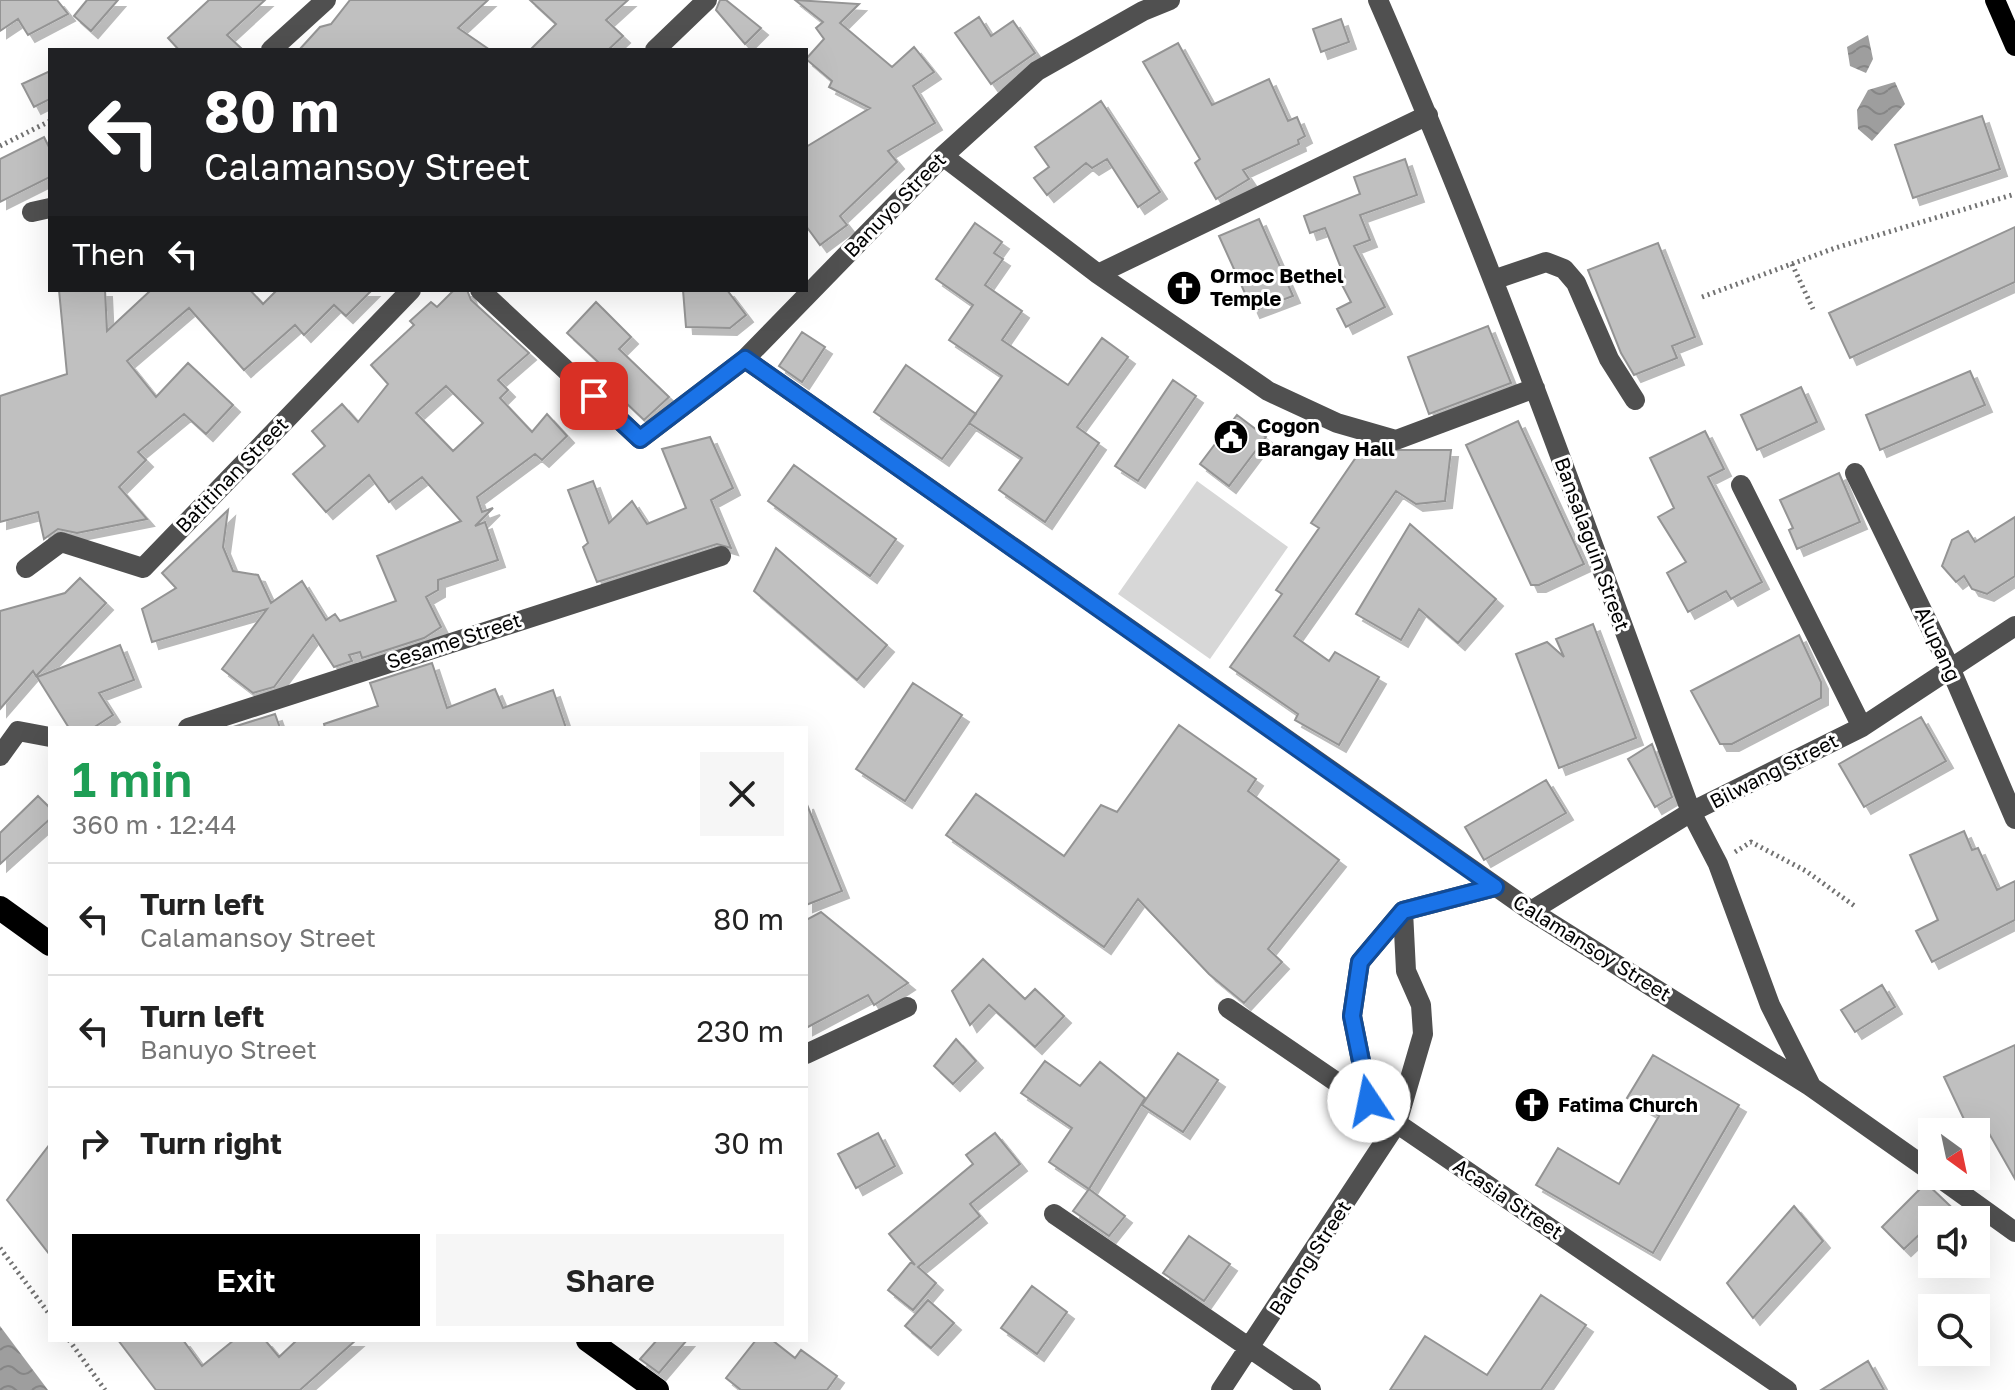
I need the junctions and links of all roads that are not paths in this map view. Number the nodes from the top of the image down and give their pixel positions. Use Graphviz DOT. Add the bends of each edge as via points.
graph roads {
  1 [pos="326,0"];
  2 [pos="707,0"];
  3 [pos="1170,0"];
  4 [pos="1378,0"];
  5 [pos="1995,0"];
  6 [pos="2015,46"];
  7 [pos="273,48"];
  8 [pos="657,48"];
  9 [pos="1428,115"];
  10 [pos="943,156"];
  11 [pos="1098,274"];
  12 [pos="1493,280"];
  13 [pos="409,292"];
  14 [pos="482,292"];
  15 [pos="745,359"];
  16 [pos="1535,388"];
  17 [pos="1635,400"];
  18 [pos="1855,473"];
  19 [pos="1741,485"];
  20 [pos="721,556"];
  21 [pos="26,568"];
  22 [pos="2015,626"];
  23 [pos="1951,670"];
  24 [pos="194,726"];
  25 [pos="1862,727"];
  26 [pos="48,737"];
  27 [pos="0,756"];
  28 [pos="1691,812"];
  29 [pos="2015,819"];
  30 [pos="1495,887"];
  31 [pos="0,908"];
  32 [pos="1403,911"];
  33 [pos="1531,911"];
  34 [pos="48,943"];
  35 [pos="907,1007"];
  36 [pos="1228,1008"];
  37 [pos="808,1053"];
  38 [pos="1810,1086"];
  39 [pos="1369,1101"];
  40 [pos="1397,1123"];
  41 [pos="1918,1162"];
  42 [pos="1956,1190"];
  43 [pos="1054,1214"];
  44 [pos="2015,1232"];
  45 [pos="600,1344"];
  46 [pos="1251,1349"];
  47 [pos="642,1386"];
  48 [pos="1221,1390"];
  49 [pos="1311,1390"];
  50 [pos="1787,1390"];
  1 -- 7 [label="street"];
  2 -- 8 [label="street"];
  3 -- 10 [label="street, Banuyo Street" via="1037,71"];
  4 -- 9 [label="street, Bansalaguin Street"];
  5 -- 6 [label="main road"];
  9 -- 11 [label="street"];
  9 -- 12 [label="street, Bansalaguin Street"];
  10 -- 11 [label="street"];
  10 -- 15 [label="street, Banuyo Street"];
  11 -- 16 [label="street" via="1268,391 1337,423 1396,440"];
  12 -- 16 [label="street, Bansalaguin Street"];
  12 -- 17 [label="street" via="1546,262 1564,269"];
  13 -- 21 [label="street, Batitinan Street" via="143,568 61,542"];
  14 -- 15 [label="street, Banuyo Street" via="640,439"];
  15 -- 30 [label="street, Calamansoy Street"];
  16 -- 28 [label="street, Bansalaguin Street"];
  18 -- 23 [label="street, Alupang"];
  19 -- 25 [label="street"];
  20 -- 24 [label="street, Sesame Street"];
  22 -- 23 [label="street, Bilwang Street"];
  23 -- 25 [label="street, Bilwang Street"];
  23 -- 29 [label="street, Alupang"];
  25 -- 28 [label="street, Bilwang Street"];
  26 -- 27 [label="street" via="18,731"];
  28 -- 33 [label="street, Bilwang Street"];
  28 -- 38 [label="street, Bansalaguin Street" via="1718,864 1770,1005"];
  30 -- 32 [label="street"];
  30 -- 33 [label="street, Calamansoy Street"];
  31 -- 34 [label="highway"];
  32 -- 39 [label="street" via="1360,962 1352,1016"];
  32 -- 40 [label="street, Balong Street" via="1406,971 1421,1005 1423,1034"];
  33 -- 38 [label="street, Calamansoy Street"];
  35 -- 37 [label="street"];
  36 -- 39 [label="street, Acasia Street"];
  38 -- 41 [label="street, Calamansoy Street"];
  39 -- 40 [label="street, Acasia Street"];
  40 -- 46 [label="street, Balong Street"];
  40 -- 50 [label="street, Acasia Street"];
  42 -- 44 [label="street"];
  43 -- 46 [label="street"];
  45 -- 47 [label="highway"];
  46 -- 48 [label="street, Balong Street"];
  46 -- 49 [label="street"];
}
